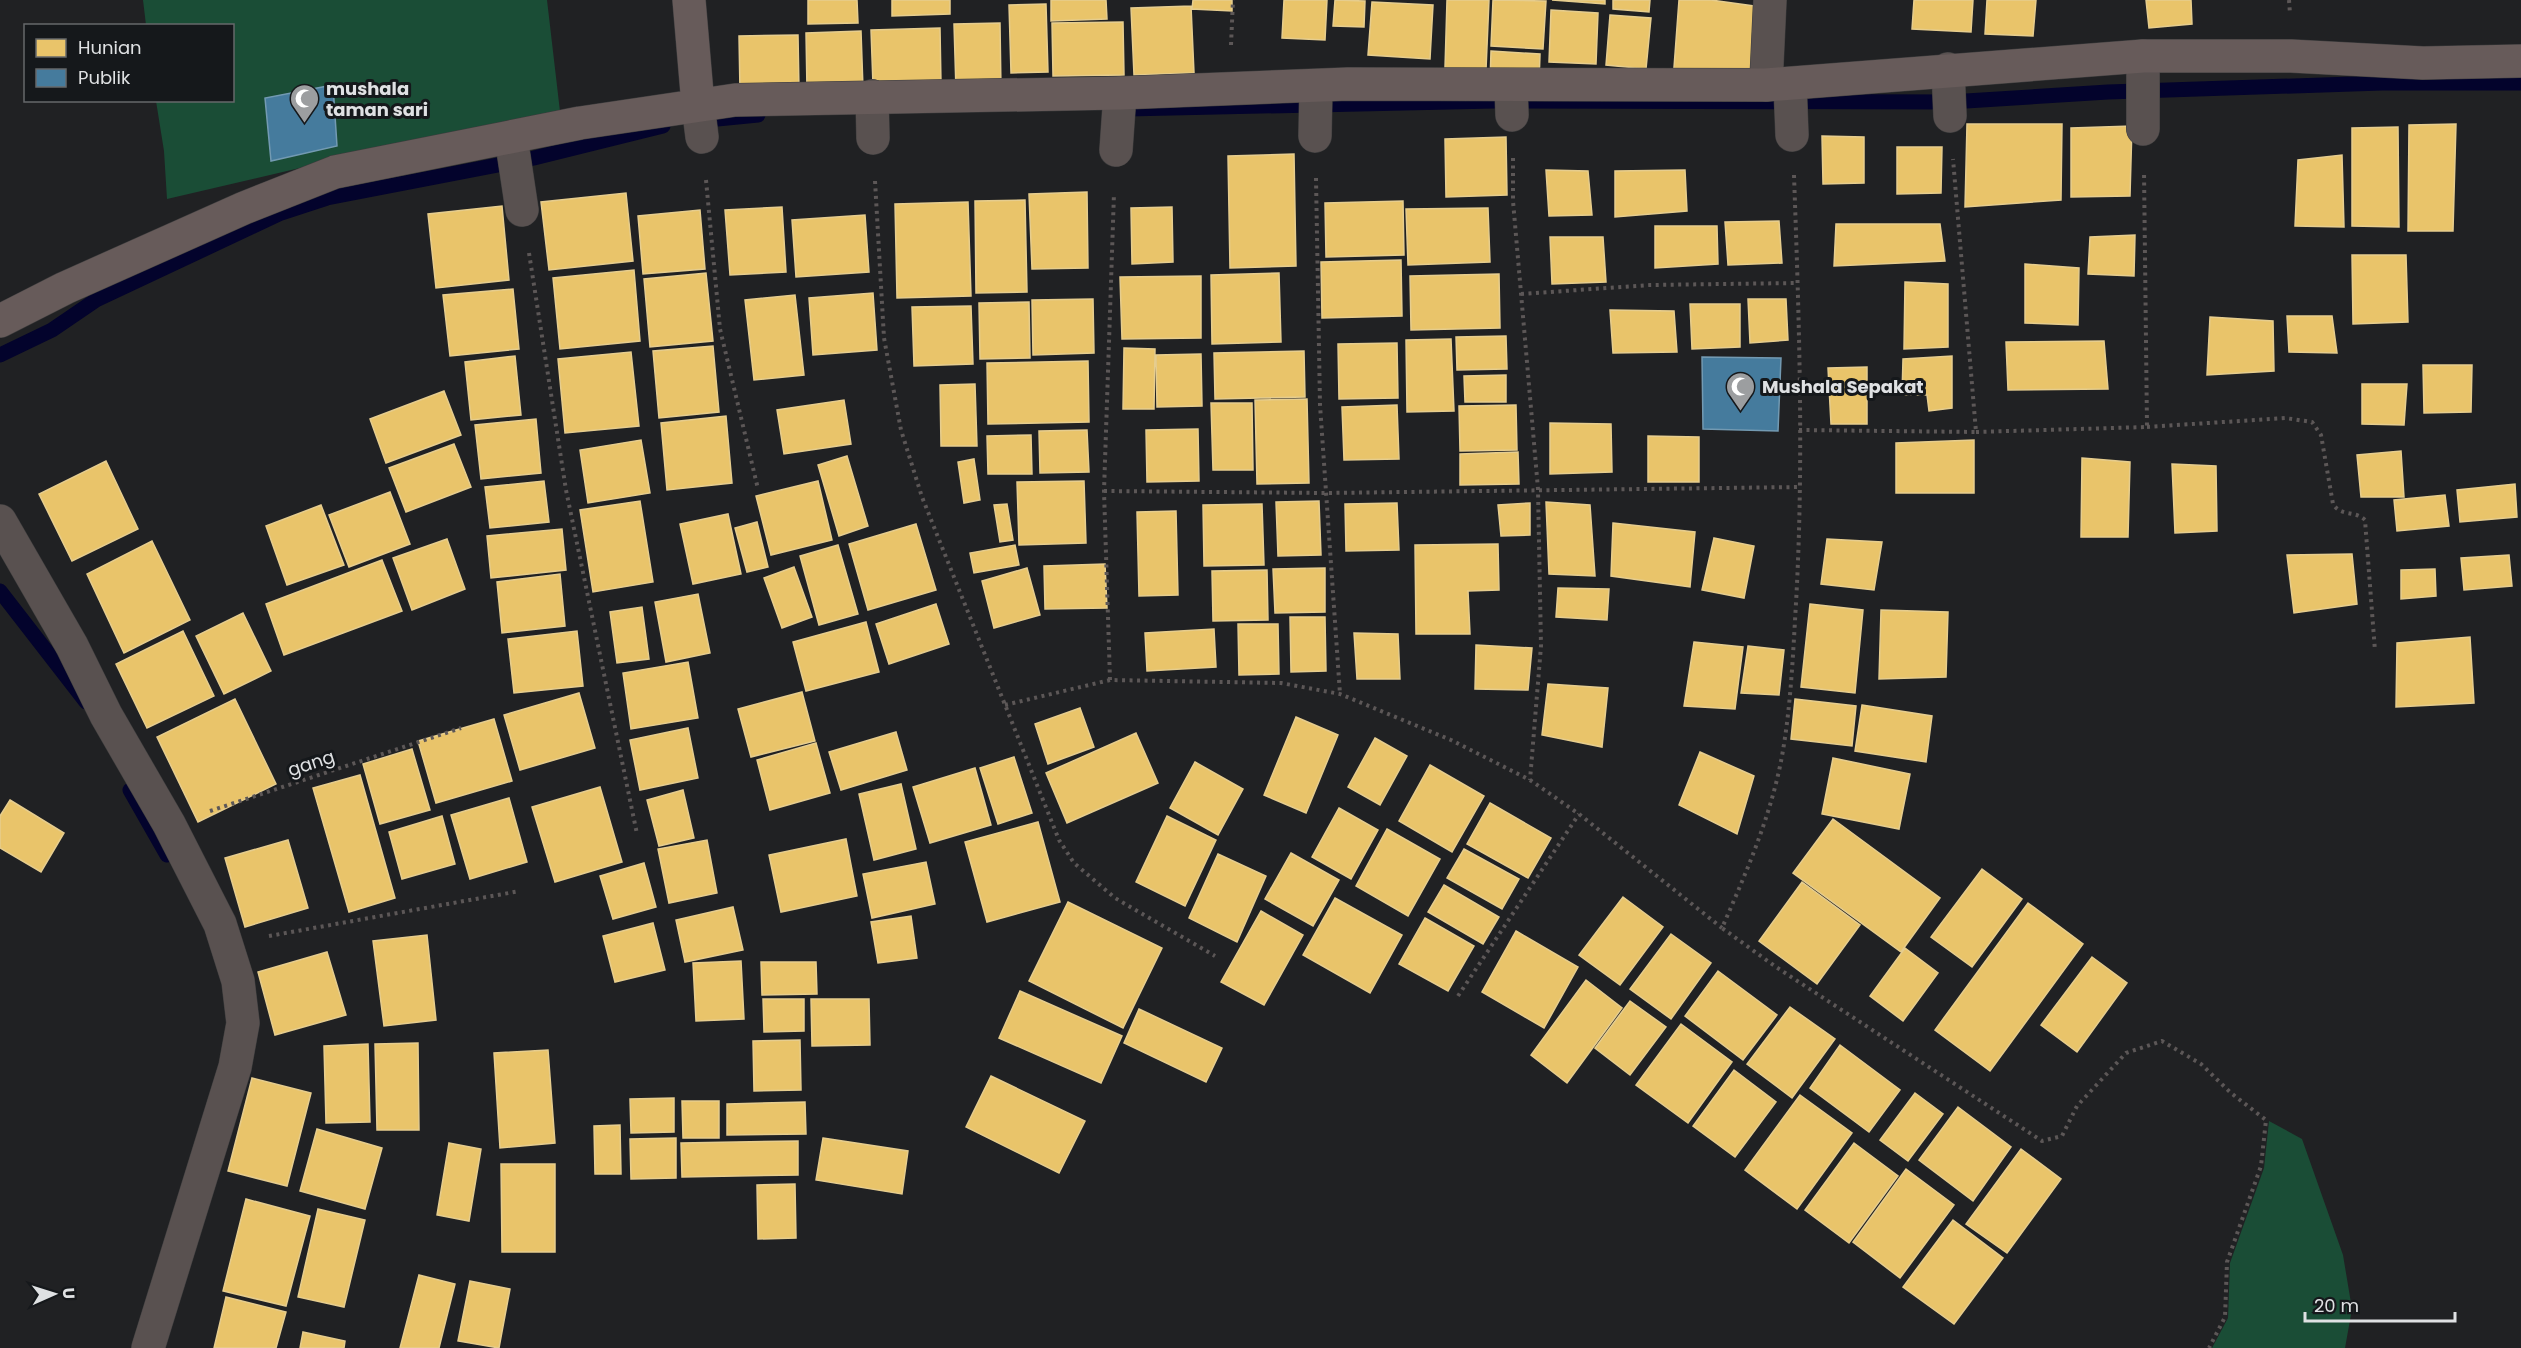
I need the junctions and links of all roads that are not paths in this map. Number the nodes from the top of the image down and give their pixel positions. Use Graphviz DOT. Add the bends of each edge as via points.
graph roads {
  1 [pos="689,0"];
  2 [pos="1770,0"];
  3 [pos="2521,61"];
  4 [pos="2144,68"];
  5 [pos="1782,88"];
  6 [pos="1316,93"];
  7 [pos="1120,99"];
  8 [pos="700,119"];
  9 [pos="2143,129"];
  10 [pos="1792,135"];
  11 [pos="1315,136"];
  12 [pos="512,147"];
  13 [pos="1116,150"];
  14 [pos="522,210"];
  15 [pos="0,321"];
  16 [pos="0,521"];
  17 [pos="148,1348"];
  1 -- 8 [label="street"];
  2 -- 5 [label="street"];
  3 -- 4 [label="street" via="2423,63 2291,56"];
  4 -- 5 [label="street" via="1948,91"];
  4 -- 9 [label="street"];
  5 -- 6 [label="street" via="1511,98"];
  5 -- 10 [label="street"];
  6 -- 7 [label="street"];
  6 -- 11 [label="street"];
  7 -- 8 [label="street" via="873,114 735,100"];
  7 -- 13 [label="street"];
  8 -- 12 [label="street"];
  12 -- 14 [label="street"];
  12 -- 15 [label="street" via="335,172 244,207"];
  16 -- 17 [label="street" via="204,888 238,981 243,1023 235,1067"];
}
